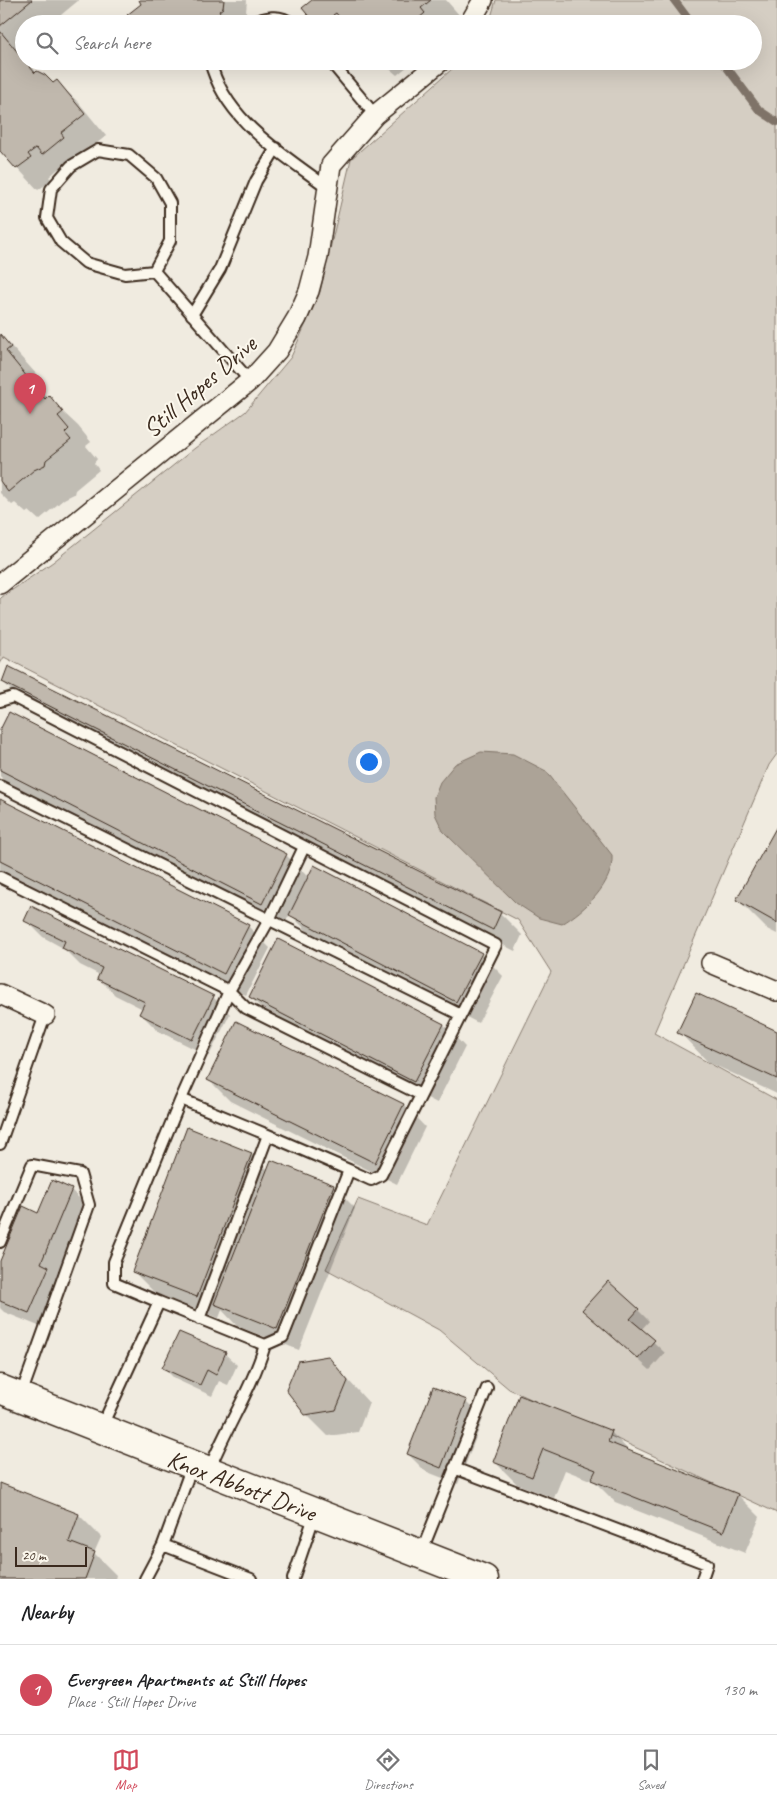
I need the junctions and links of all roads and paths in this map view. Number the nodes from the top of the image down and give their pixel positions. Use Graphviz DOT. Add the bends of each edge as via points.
graph roads {
  1 [pos="483,0"];
  2 [pos="474,15"];
  3 [pos="212,70"];
  4 [pos="338,70"];
  5 [pos="430,70"];
  6 [pos="376,115"];
  7 [pos="276,148"];
  8 [pos="328,188"];
  9 [pos="154,271"];
  10 [pos="192,314"];
  11 [pos="250,381"];
  12 [pos="0,584"];
  13 [pos="0,701"];
  14 [pos="0,786"];
  15 [pos="304,847"];
  16 [pos="0,877"];
  17 [pos="269,920"];
  18 [pos="711,963"];
  19 [pos="229,991"];
  20 [pos="777,991"];
  21 [pos="0,994"];
  22 [pos="45,1015"];
  23 [pos="461,1015"];
  24 [pos="421,1095"];
  25 [pos="181,1099"];
  26 [pos="3,1126"];
  27 [pos="268,1135"];
  28 [pos="0,1144"];
  29 [pos="349,1170"];
  30 [pos="0,1242"];
  31 [pos="159,1302"];
  32 [pos="199,1319"];
  33 [pos="266,1344"];
  34 [pos="487,1388"];
  35 [pos="10,1393"];
  36 [pos="100,1430"];
  37 [pos="454,1468"];
  38 [pos="200,1469"];
  39 [pos="315,1513"];
  40 [pos="163,1545"];
  41 [pos="421,1554"];
  42 [pos="146,1579"];
  43 [pos="251,1579"];
  44 [pos="293,1579"];
  45 [pos="484,1579"];
  46 [pos="702,1579"];
  1 -- 2 [label="street"];
  3 -- 7 [label="lane" via="228,104 248,127"];
  4 -- 6 [label="lane"];
  5 -- 6 [label="street, Still Hopes Drive"];
  6 -- 8 [label="street, Still Hopes Drive" via="331,166"];
  7 -- 8 [label="lane"];
  7 -- 10 [label="lane" via="256,180 220,269"];
  8 -- 11 [label="street, Still Hopes Drive" via="318,257 309,290 277,351"];
  9 -- 9 [label="lane" via="170,241 170,204 156,178 129,155 98,150 71,166 51,189 47,218 61,242 86,263 125,274"];
  9 -- 10 [label="lane"];
  10 -- 11 [label="lane"];
  11 -- 12 [label="street, Still Hopes Drive"];
  13 -- 15 [label="lane" via="13,697"];
  14 -- 17 [label="lane"];
  15 -- 17 [label="lane"];
  15 -- 23 [label="lane" via="496,946"];
  16 -- 19 [label="lane"];
  17 -- 19 [label="lane"];
  17 -- 23 [label="lane"];
  18 -- 20 [label="street"];
  19 -- 24 [label="lane" via="246,1008"];
  19 -- 25 [label="lane"];
  21 -- 22 [label="street"];
  22 -- 26 [label="lane"];
  23 -- 24 [label="lane"];
  24 -- 29 [label="lane" via="381,1175 371,1180"];
  25 -- 27 [label="lane"];
  25 -- 31 [label="lane" via="114,1262 114,1283"];
  26 -- 28 [label="lane"];
  27 -- 29 [label="lane"];
  27 -- 32 [label="lane"];
  29 -- 33 [label="lane" via="283,1337"];
  30 -- 35 [label="lane" via="32,1165 80,1174 89,1205"];
  31 -- 32 [label="lane"];
  31 -- 36 [label="lane"];
  32 -- 33 [label="lane"];
  33 -- 38 [label="lane" via="226,1430"];
  34 -- 37 [label="lane"];
  35 -- 36 [label="main road, Knox Abbott Drive"];
  36 -- 38 [label="main road, Knox Abbott Drive"];
  37 -- 41 [label="lane"];
  37 -- 46 [label="lane" via="707,1564"];
  38 -- 39 [label="main road, Knox Abbott Drive"];
  38 -- 40 [label="lane"];
  39 -- 41 [label="main road, Knox Abbott Drive"];
  39 -- 44 [label="lane"];
  40 -- 42 [label="lane"];
  40 -- 43 [label="lane"];
  41 -- 45 [label="main road, Knox Abbott Drive"];
}
